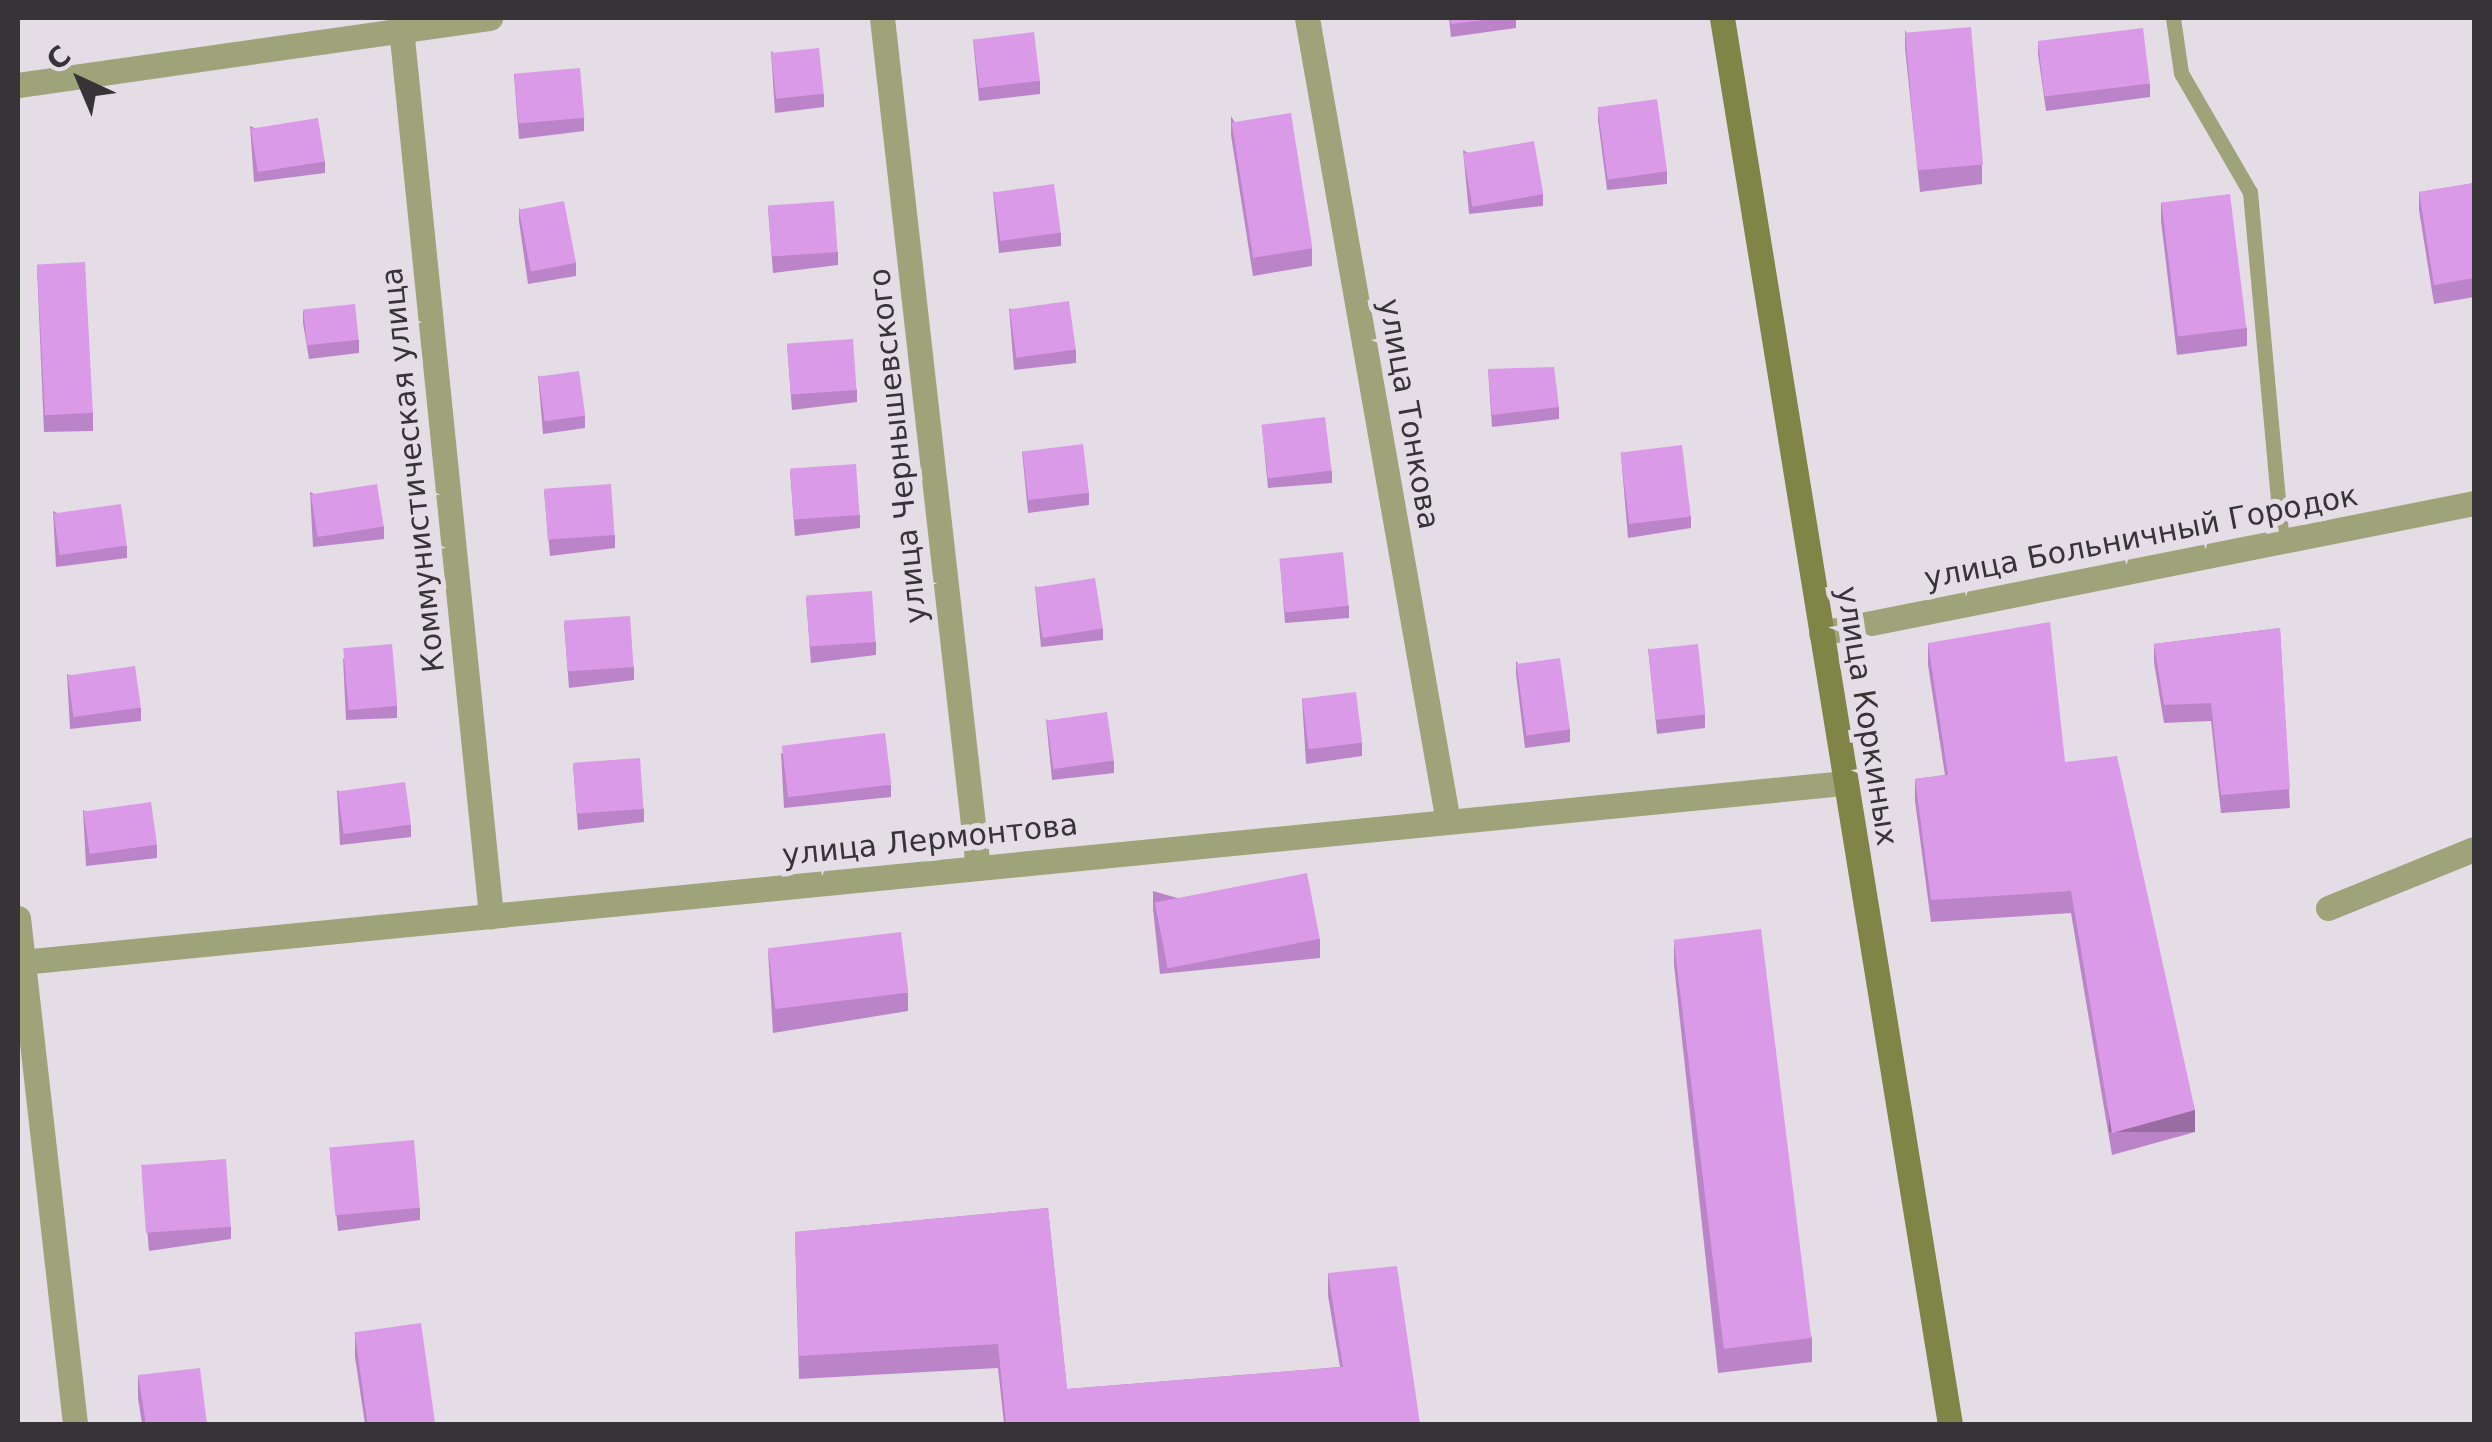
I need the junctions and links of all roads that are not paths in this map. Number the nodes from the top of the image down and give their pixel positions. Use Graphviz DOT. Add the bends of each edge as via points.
graph roads {
  1 [pos="490,18"];
  2 [pos="882,18"];
  3 [pos="1307,18"];
  4 [pos="1722,18"];
  5 [pos="2173,18"];
  6 [pos="400,24"];
  7 [pos="18,86"];
  8 [pos="2474,503"];
  9 [pos="2282,542"];
  10 [pos="1821,633"];
  11 [pos="1844,782"];
  12 [pos="1448,822"];
  13 [pos="2474,849"];
  14 [pos="978,868"];
  15 [pos="2328,908"];
  16 [pos="491,916"];
  17 [pos="18,918"];
  18 [pos="22,962"];
  19 [pos="76,1424"];
  20 [pos="1950,1424"];
  1 -- 6 [label="street"];
  2 -- 14 [label="street, улица Чернышевского"];
  3 -- 12 [label="street, улица Тонкова"];
  4 -- 10 [label="street, улица Коркиных"];
  5 -- 9 [label="lane" via="2181,73 2250,192"];
  6 -- 7 [label="street"];
  6 -- 16 [label="street, Коммунистическая улица"];
  8 -- 9 [label="street, улица Больничный Городок"];
  9 -- 10 [label="street, улица Больничный Городок"];
  10 -- 11 [label="street, улица Коркиных"];
  11 -- 12 [label="street, улица Лермонтова"];
  11 -- 20 [label="street, улица Коркиных"];
  12 -- 14 [label="street, улица Лермонтова"];
  13 -- 15 [label="street"];
  14 -- 16 [label="street, улица Лермонтова"];
  16 -- 18 [label="street, улица Лермонтова"];
  17 -- 18 [label="street"];
  18 -- 19 [label="street"];
}
